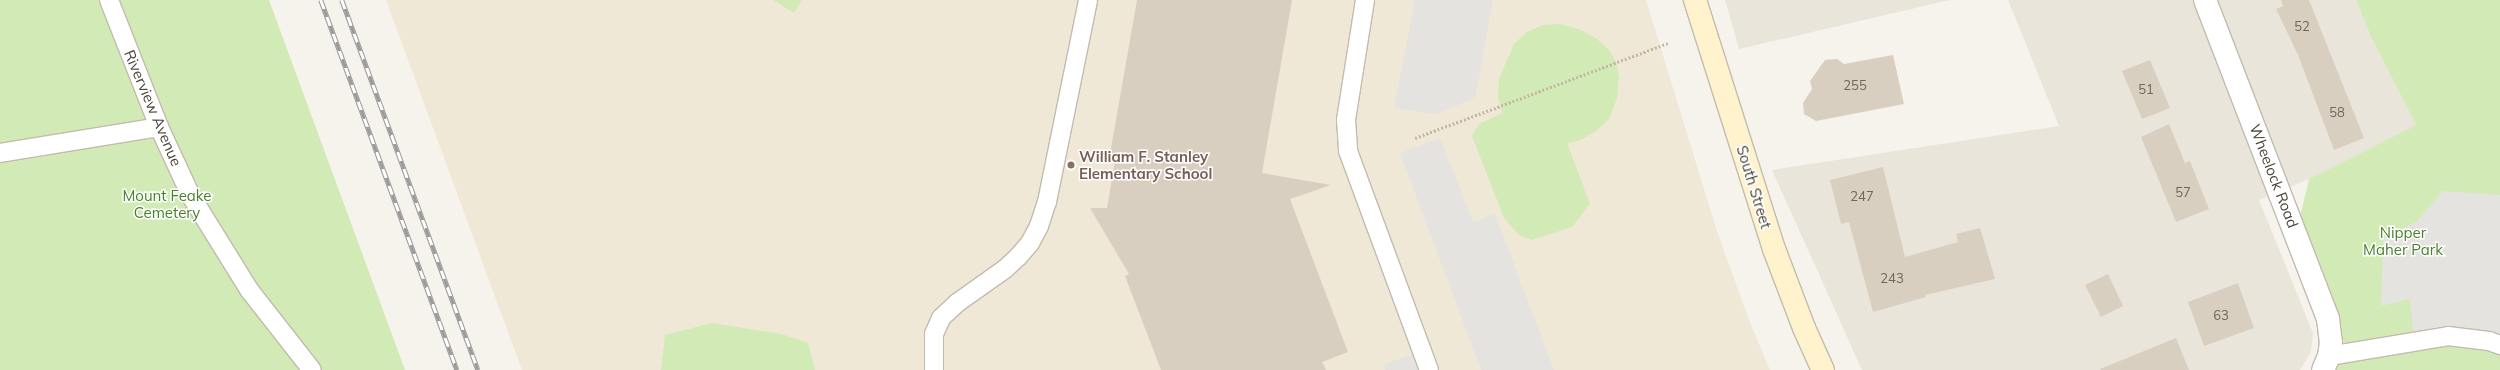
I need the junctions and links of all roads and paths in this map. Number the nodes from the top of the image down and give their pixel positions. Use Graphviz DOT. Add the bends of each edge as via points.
graph roads {
  1 [pos="109,0"];
  2 [pos="1088,0"];
  3 [pos="1365,0"];
  4 [pos="1695,0"];
  5 [pos="2205,0"];
  6 [pos="1670,42"];
  7 [pos="159,127"];
  8 [pos="1415,138"];
  9 [pos="0,153"];
  10 [pos="2500,345"];
  11 [pos="2326,363"];
  12 [pos="312,370"];
  13 [pos="934,370"];
  14 [pos="1429,370"];
  15 [pos="1823,370"];
  1 -- 7 [label="lane, Riverview Avenue"];
  2 -- 13 [label="lane" via="1048,195 1039,226 1018,257 957,302 941,318 934,334"];
  3 -- 14 [label="lane" via="1346,120 1348,151"];
  4 -- 15 [label="main road, South Street" via="1774,249"];
  5 -- 11 [label="street, Wheelock Road" via="2328,319 2331,342"];
  6 -- 8 [label="path"];
  7 -- 9 [label="lane"];
  7 -- 12 [label="lane, Riverview Avenue" via="191,196 228,259"];
  10 -- 11 [label="lane" via="2489,341 2448,336"];
}
